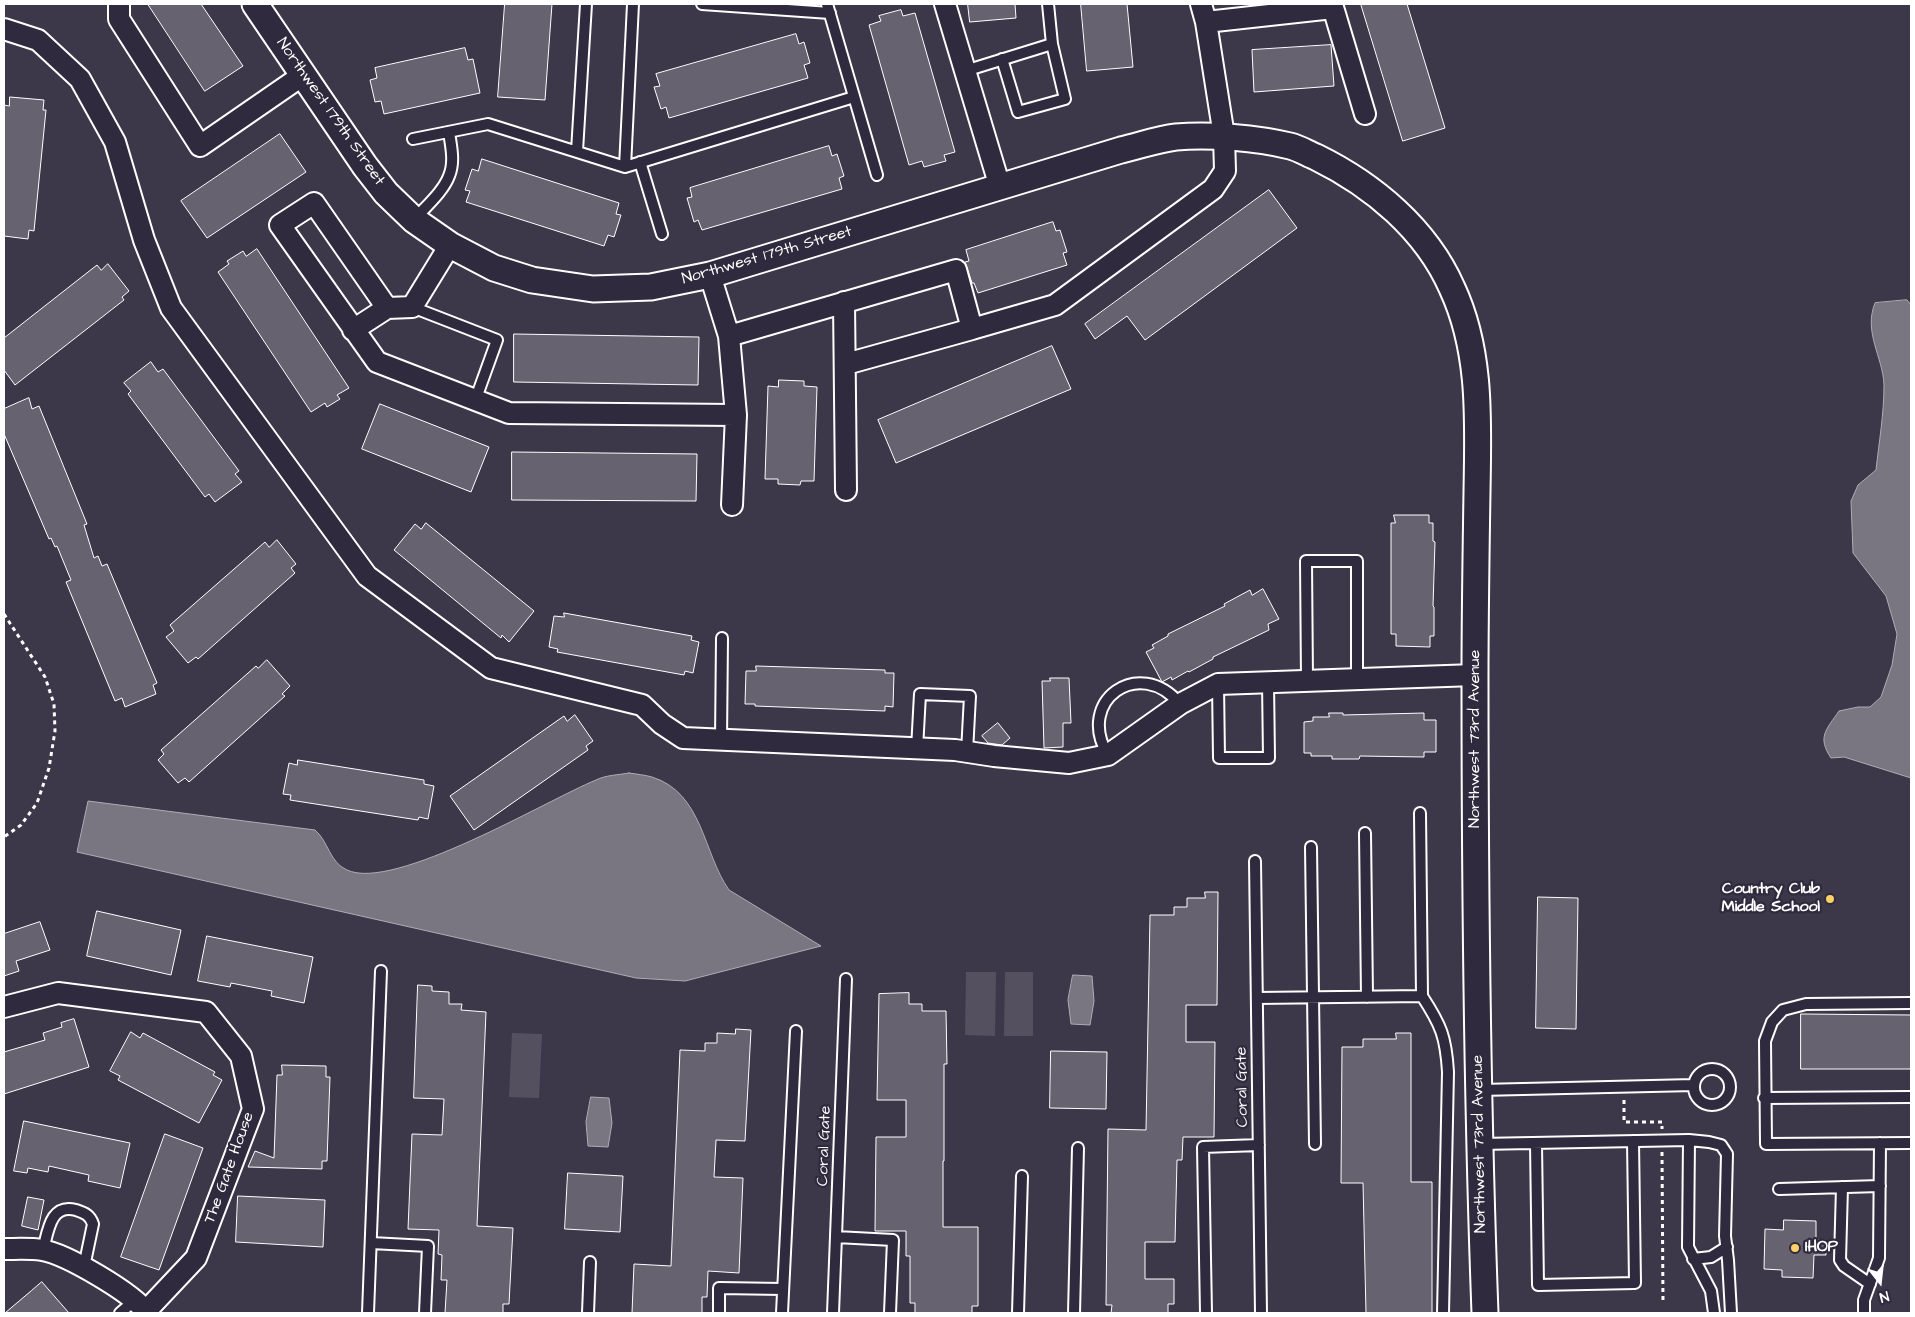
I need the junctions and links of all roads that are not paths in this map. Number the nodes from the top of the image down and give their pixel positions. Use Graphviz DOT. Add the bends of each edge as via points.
graph roads {
  1 [pos="119,4"];
  2 [pos="586,4"];
  3 [pos="633,4"];
  4 [pos="702,4"];
  5 [pos="945,4"];
  6 [pos="1048,4"];
  7 [pos="262,6"];
  8 [pos="1332,6"];
  9 [pos="829,9"];
  10 [pos="1204,13"];
  11 [pos="4,29"];
  12 [pos="1052,44"];
  13 [pos="1002,59"];
  14 [pos="965,71"];
  15 [pos="303,75"];
  16 [pos="854,97"];
  17 [pos="1366,114"];
  18 [pos="449,132"];
  19 [pos="1224,136"];
  20 [pos="413,139"];
  21 [pos="577,151"];
  22 [pos="640,162"];
  23 [pos="625,166"];
  24 [pos="877,176"];
  25 [pos="1000,186"];
  26 [pos="1378,195"];
  27 [pos="414,220"];
  28 [pos="662,234"];
  29 [pos="450,245"];
  30 [pos="710,275"];
  31 [pos="844,302"];
  32 [pos="412,307"];
  33 [pos="387,308"];
  34 [pos="972,329"];
  35 [pos="353,330"];
  36 [pos="729,336"];
  37 [pos="846,364"];
  38 [pos="475,401"];
  39 [pos="736,415"];
  40 [pos="846,490"];
  41 [pos="732,505"];
  42 [pos="722,638"];
  43 [pos="1475,675"];
  44 [pos="1357,679"];
  45 [pos="1307,681"];
  46 [pos="1268,682"];
  47 [pos="1218,684"];
  48 [pos="1180,704"];
  49 [pos="721,740"];
  50 [pos="917,749"];
  51 [pos="967,752"];
  52 [pos="1108,755"];
  53 [pos="1420,813"];
  54 [pos="1365,833"];
  55 [pos="1311,847"];
  56 [pos="1255,861"];
  57 [pos="381,971"];
  58 [pos="846,979"];
  59 [pos="1422,996"];
  60 [pos="1367,997"];
  61 [pos="1257,998"];
  62 [pos="1313,998"];
  63 [pos="1911,1003"];
  64 [pos="4,1007"];
  65 [pos="796,1031"];
  66 [pos="1694,1085"];
  67 [pos="1478,1090"];
  68 [pos="1911,1097"];
  69 [pos="1764,1098"];
  70 [pos="1689,1140"];
  71 [pos="1633,1141"];
  72 [pos="1880,1143"];
  73 [pos="1911,1143"];
  74 [pos="1315,1144"];
  75 [pos="1479,1144"];
  76 [pos="1536,1144"];
  77 [pos="1259,1145"];
  78 [pos="1078,1148"];
  79 [pos="1022,1176"];
  80 [pos="1880,1186"];
  81 [pos="1842,1187"];
  82 [pos="1779,1189"];
  83 [pos="836,1237"];
  84 [pos="371,1243"];
  85 [pos="1727,1247"];
  86 [pos="43,1250"];
  87 [pos="5,1254"];
  88 [pos="1693,1259"];
  89 [pos="590,1262"];
  90 [pos="84,1267"];
  91 [pos="1870,1284"];
  92 [pos="783,1289"];
  93 [pos="137,1310"];
  94 [pos="368,1313"];
  95 [pos="425,1313"];
  96 [pos="588,1313"];
  97 [pos="719,1313"];
  98 [pos="782,1313"];
  99 [pos="833,1313"];
  100 [pos="890,1313"];
  101 [pos="1018,1313"];
  102 [pos="1074,1313"];
  103 [pos="1206,1313"];
  104 [pos="1261,1313"];
  105 [pos="1443,1313"];
  106 [pos="1485,1313"];
  107 [pos="1714,1313"];
  108 [pos="1731,1313"];
  109 [pos="1864,1313"];
  1 -- 15 [label="street" via="119,18 200,146"];
  2 -- 21 [label="lane"];
  3 -- 23 [label="lane"];
  4 -- 9 [label="lane"];
  5 -- 14 [label="street"];
  6 -- 12 [label="lane"];
  7 -- 15 [label="street, Northwest 179th Street"];
  8 -- 10 [label="street"];
  8 -- 17 [label="street"];
  9 -- 16 [label="lane"];
  10 -- 19 [label="street"];
  11 -- 49 [label="street" via="38,40 80,79 115,142 144,240 171,308 367,576 491,668 642,705 683,738"];
  12 -- 13 [label="lane"];
  12 -- 13 [label="lane" via="1065,99 1018,112"];
  13 -- 14 [label="lane"];
  14 -- 25 [label="street"];
  15 -- 27 [label="street, Northwest 179th Street" via="365,166 386,193"];
  16 -- 22 [label="lane"];
  16 -- 24 [label="lane"];
  18 -- 20 [label="lane"];
  18 -- 21 [label="lane" via="488,124"];
  18 -- 27 [label="lane" via="453,151 450,176"];
  19 -- 25 [label="street, Northwest 179th Street" via="1174,137"];
  19 -- 26 [label="street, Northwest 179th Street" via="1292,146 1342,170"];
  19 -- 34 [label="street" via="1225,171 1212,189 1055,305"];
  21 -- 23 [label="lane"];
  22 -- 23 [label="lane"];
  22 -- 28 [label="lane"];
  25 -- 30 [label="street, Northwest 179th Street"];
  26 -- 43 [label="street, Northwest 73rd Avenue" via="1409,223 1434,255 1452,286 1466,323 1475,369 1478,430"];
  27 -- 29 [label="street, Northwest 179th Street"];
  29 -- 30 [label="street, Northwest 179th Street" via="494,268 532,280 593,289 651,287"];
  29 -- 32 [label="street"];
  30 -- 36 [label="street"];
  31 -- 34 [label="street" via="956,270"];
  31 -- 36 [label="street"];
  31 -- 37 [label="street"];
  32 -- 33 [label="street"];
  32 -- 38 [label="lane" via="497,340"];
  33 -- 35 [label="street"];
  33 -- 35 [label="street" via="314,204 280,225"];
  34 -- 37 [label="street"];
  35 -- 38 [label="street" via="377,362"];
  36 -- 39 [label="street"];
  37 -- 40 [label="street"];
  38 -- 39 [label="street" via="510,413"];
  39 -- 41 [label="street"];
  42 -- 49 [label="lane"];
  43 -- 44 [label="street"];
  43 -- 67 [label="street, Northwest 73rd Avenue"];
  44 -- 45 [label="street"];
  44 -- 45 [label="lane" via="1357,561 1306,561"];
  45 -- 46 [label="street"];
  46 -- 47 [label="street"];
  46 -- 47 [label="lane" via="1269,758 1218,758"];
  47 -- 48 [label="street"];
  48 -- 52 [label="street"];
  48 -- 52 [label="lane" via="1170,693 1144,682 1129,684 1116,691 1106,701 1098,729"];
  49 -- 50 [label="street"];
  50 -- 51 [label="street"];
  50 -- 51 [label="lane" via="920,694 970,696"];
  51 -- 52 [label="street" via="1069,763"];
  53 -- 59 [label="lane"];
  54 -- 60 [label="lane"];
  55 -- 62 [label="lane"];
  56 -- 61 [label="lane, Coral Gate"];
  57 -- 84 [label="lane"];
  58 -- 83 [label="lane, Coral Gate"];
  59 -- 60 [label="lane"];
  59 -- 105 [label="lane" via="1437,1019 1446,1044 1448,1072"];
  60 -- 62 [label="lane"];
  61 -- 62 [label="lane"];
  61 -- 77 [label="lane, Coral Gate"];
  62 -- 74 [label="lane"];
  63 -- 69 [label="lane" via="1806,1004 1783,1010 1772,1022 1765,1041"];
  64 -- 93 [label="street, The Gate House" via="58,994 206,1012 241,1056 253,1109 196,1258"];
  65 -- 92 [label="lane"];
  66 -- 67 [label="lane"];
  67 -- 75 [label="street, Northwest 73rd Avenue"];
  68 -- 69 [label="lane"];
  69 -- 72 [label="lane" via="1766,1144"];
  70 -- 71 [label="lane"];
  70 -- 85 [label="lane" via="1721,1145 1727,1154"];
  70 -- 88 [label="lane" via="1688,1247"];
  71 -- 76 [label="lane"];
  71 -- 76 [label="lane" via="1636,1283 1538,1285"];
  72 -- 73 [label="lane"];
  72 -- 80 [label="lane"];
  75 -- 76 [label="lane"];
  75 -- 106 [label="street, Northwest 73rd Avenue"];
  77 -- 103 [label="lane" via="1202,1147"];
  77 -- 104 [label="lane, Coral Gate"];
  78 -- 102 [label="lane"];
  79 -- 101 [label="lane"];
  80 -- 81 [label="lane"];
  80 -- 91 [label="lane" via="1879,1258"];
  81 -- 82 [label="lane"];
  81 -- 91 [label="lane" via="1840,1260"];
  83 -- 99 [label="lane, Coral Gate"];
  83 -- 100 [label="lane" via="894,1240"];
  84 -- 94 [label="lane"];
  84 -- 95 [label="lane" via="428,1246"];
  85 -- 88 [label="lane" via="1711,1257"];
  85 -- 108 [label="lane"];
  86 -- 87 [label="street, The Gate House"];
  86 -- 90 [label="street, The Gate House"];
  86 -- 90 [label="lane" via="56,1213 68,1208 86,1213 93,1224"];
  88 -- 107 [label="lane" via="1711,1291"];
  89 -- 96 [label="lane"];
  90 -- 93 [label="street, The Gate House"];
  91 -- 109 [label="lane" via="1864,1300"];
  92 -- 97 [label="lane" via="719,1288"];
  92 -- 98 [label="lane"];
}
